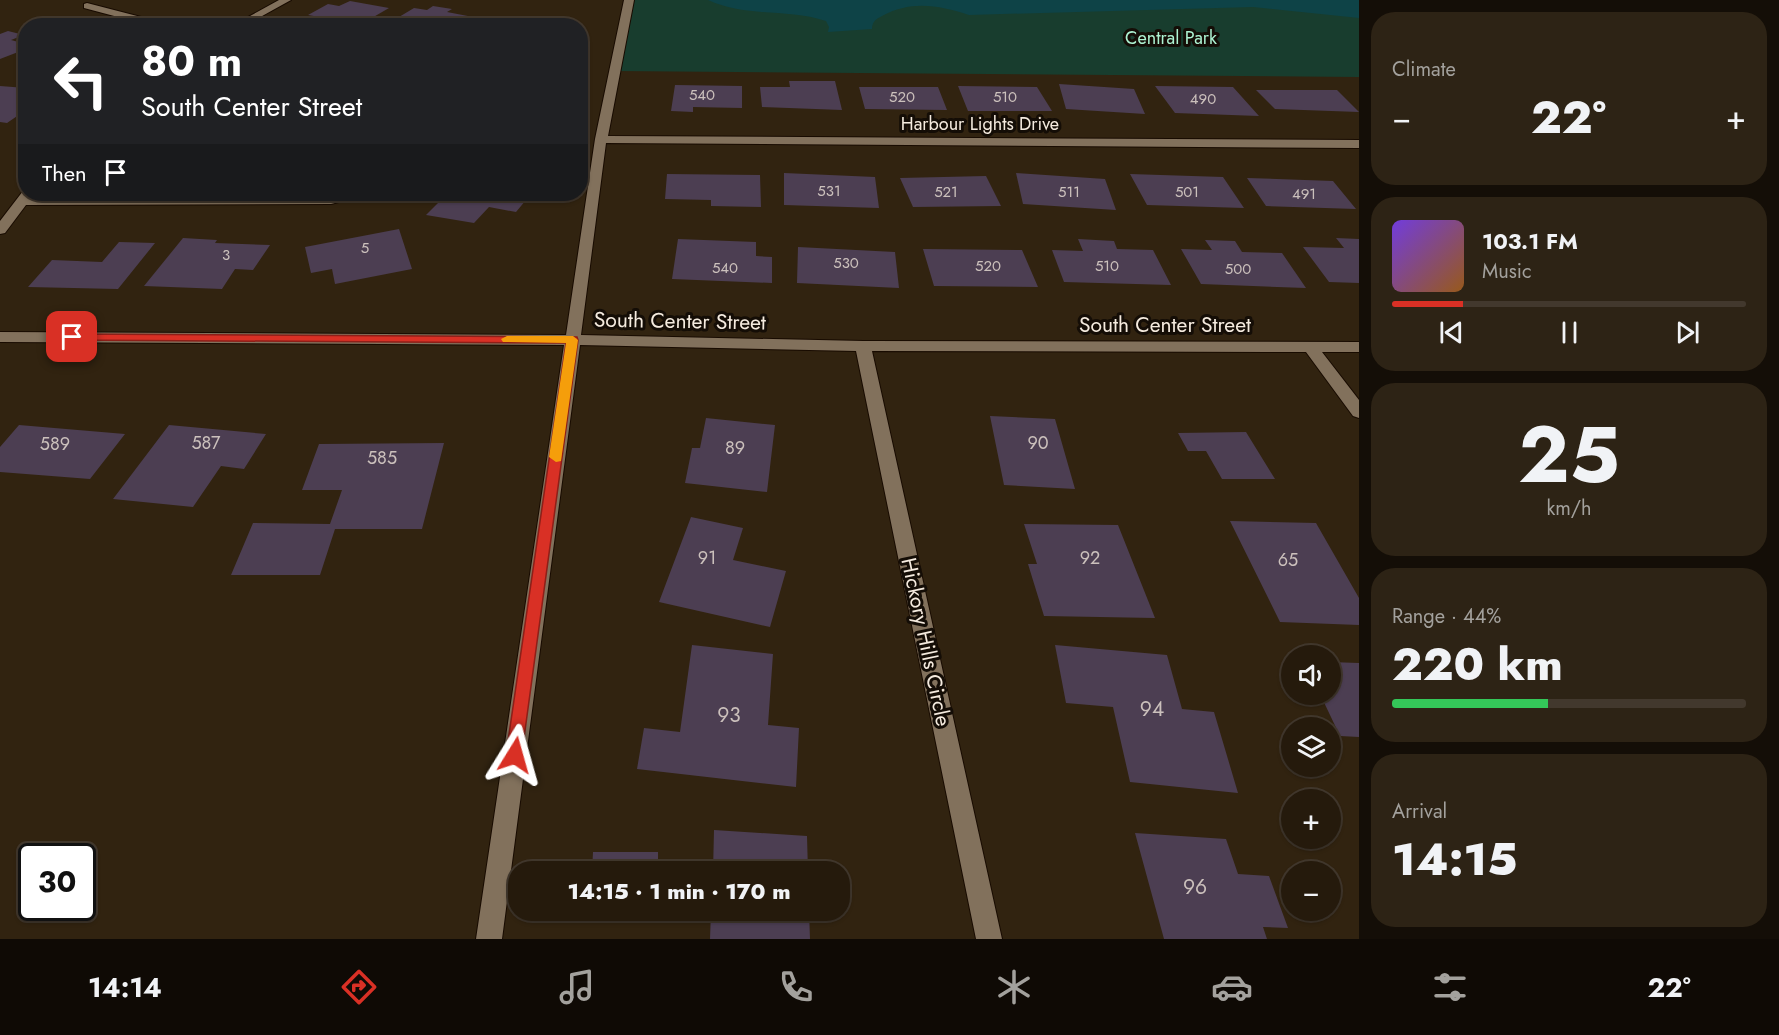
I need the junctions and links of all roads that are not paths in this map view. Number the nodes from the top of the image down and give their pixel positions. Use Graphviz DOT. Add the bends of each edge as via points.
graph roads {
  1 [pos="286,0"];
  2 [pos="629,0"];
  3 [pos="87,6"];
  4 [pos="134,18"];
  5 [pos="251,18"];
  6 [pos="601,139"];
  7 [pos="1359,144"];
  8 [pos="22,201"];
  9 [pos="0,230"];
  10 [pos="0,337"];
  11 [pos="573,340"];
  12 [pos="863,346"];
  13 [pos="1310,346"];
  14 [pos="1359,347"];
  15 [pos="1359,412"];
  16 [pos="489,939"];
  17 [pos="989,939"];
  1 -- 5 [label="street"];
  2 -- 6 [label="street"];
  3 -- 4 [label="street"];
  6 -- 7 [label="street, Harbour Lights Drive"];
  6 -- 11 [label="street"];
  8 -- 9 [label="street"];
  10 -- 11 [label="street, South Center Street"];
  11 -- 12 [label="street, South Center Street"];
  11 -- 16 [label="street"];
  12 -- 13 [label="street, South Center Street"];
  12 -- 17 [label="street, Hickory Hills Circle"];
  13 -- 14 [label="street, South Center Street"];
  13 -- 15 [label="street"];
}
